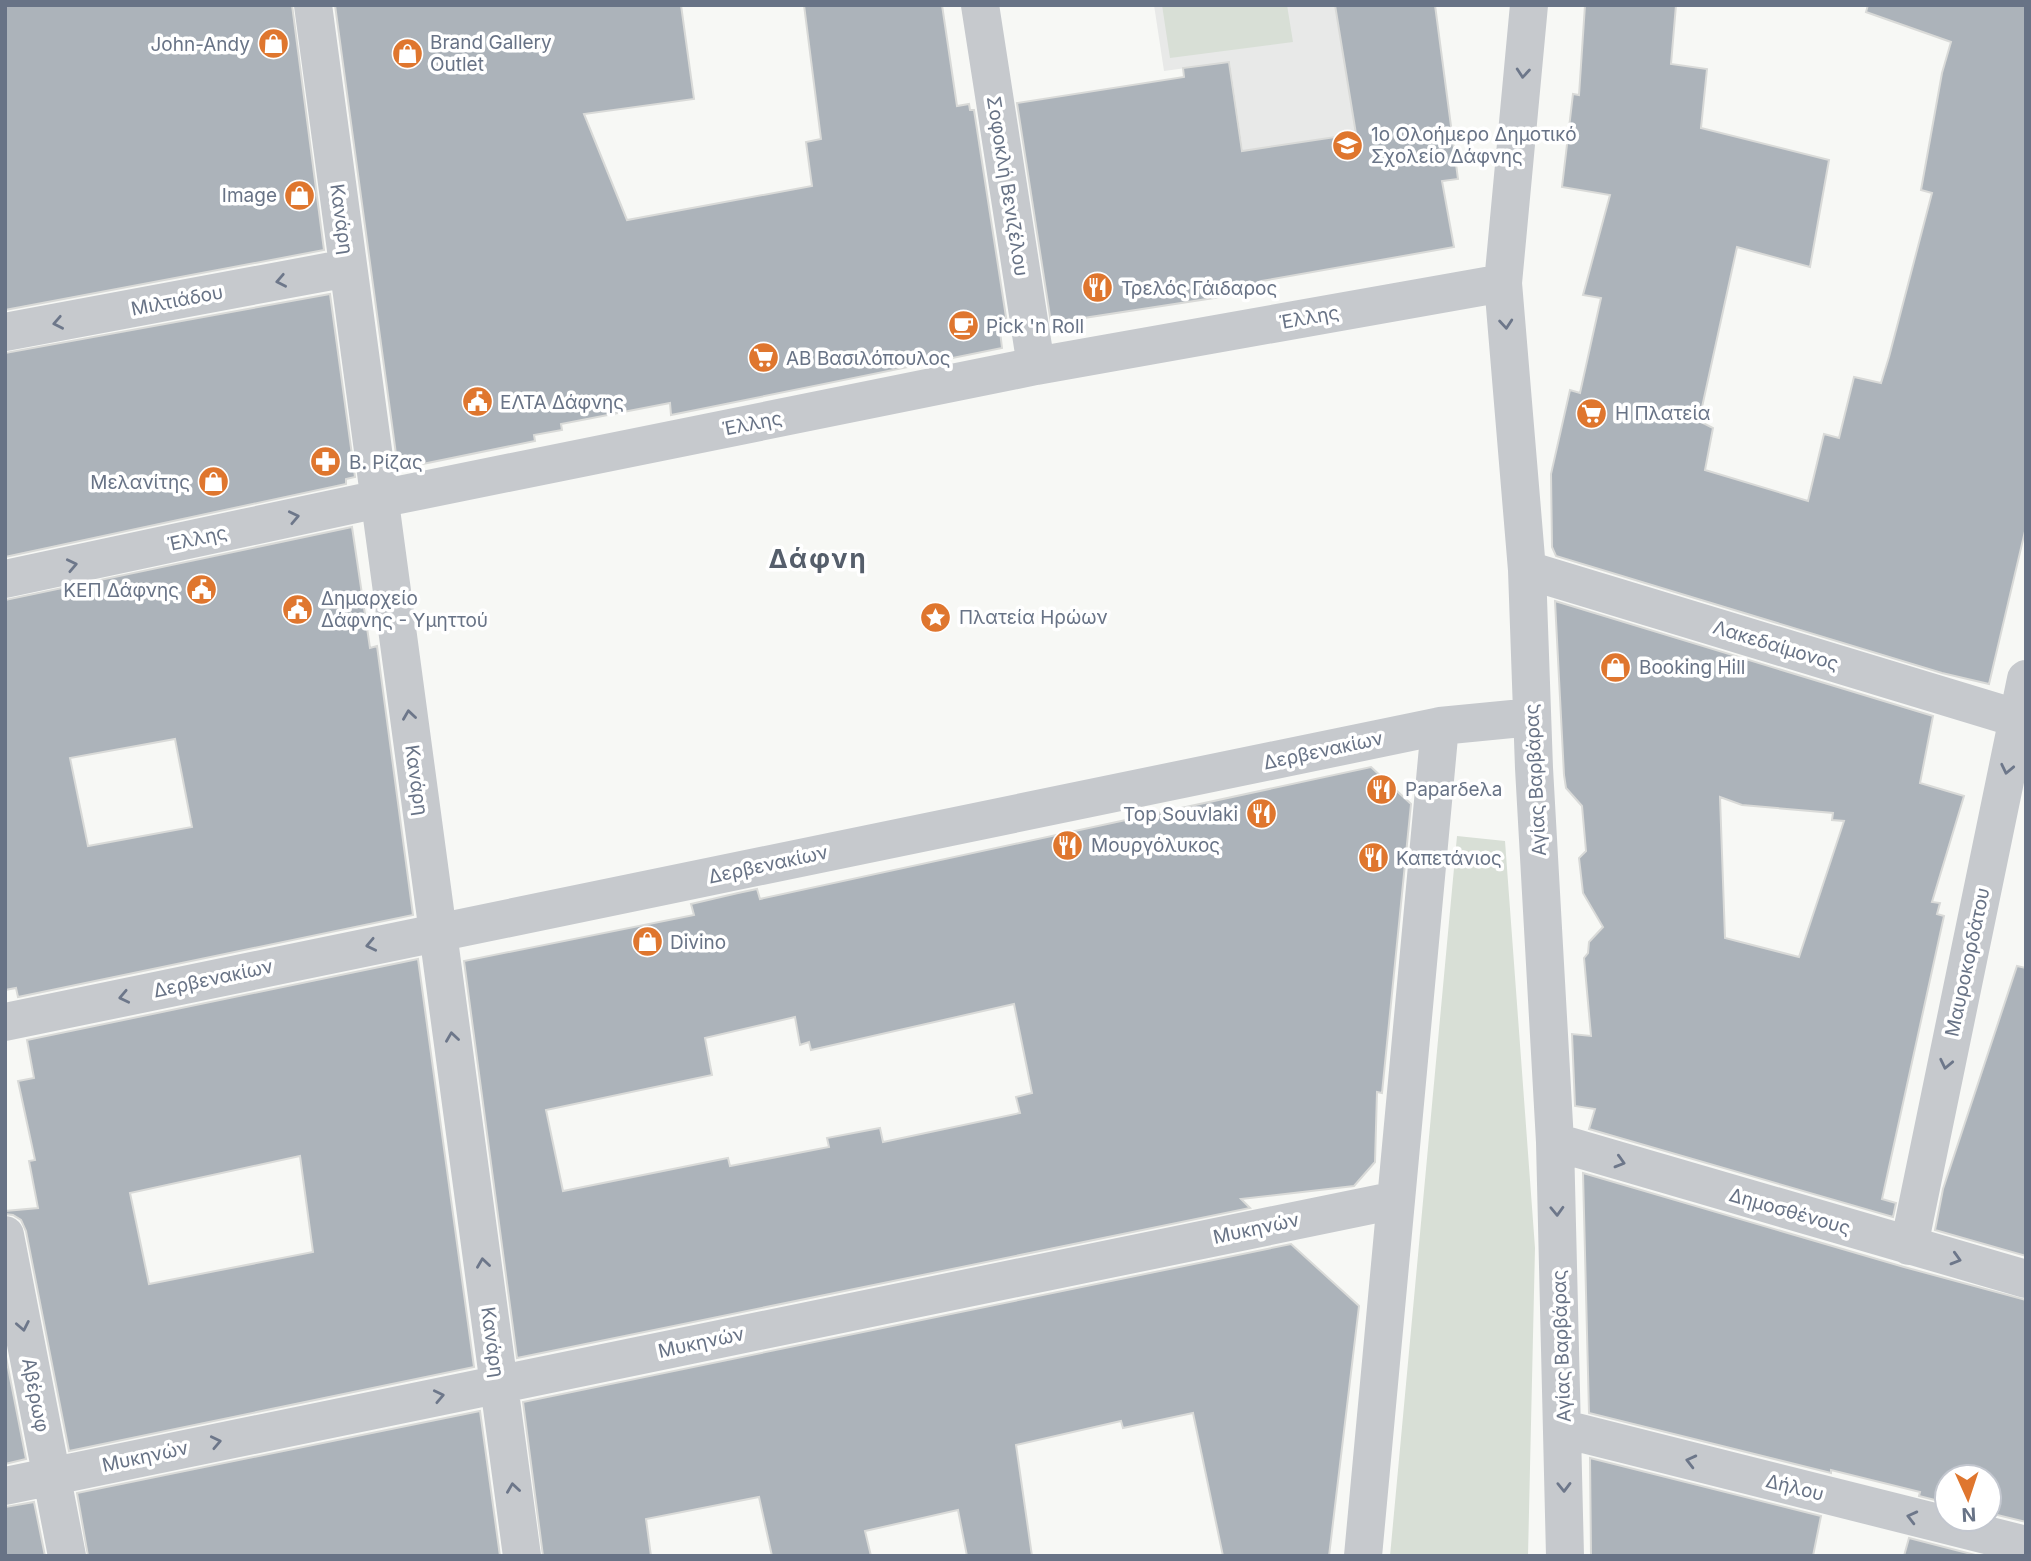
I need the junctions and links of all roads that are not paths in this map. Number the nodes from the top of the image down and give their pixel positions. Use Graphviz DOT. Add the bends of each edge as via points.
graph roads {
  1 [pos="313,5"];
  2 [pos="980,5"];
  3 [pos="1529,5"];
  4 [pos="348,268"];
  5 [pos="1503,283"];
  6 [pos="5,332"];
  7 [pos="1036,366"];
  8 [pos="379,499"];
  9 [pos="1527,570"];
  10 [pos="5,579"];
  11 [pos="2026,678"];
  12 [pos="1532,717"];
  13 [pos="2022,720"];
  14 [pos="1440,726"];
  15 [pos="438,931"];
  16 [pos="5,1022"];
  17 [pos="1555,1142"];
  18 [pos="1396,1200"];
  19 [pos="5,1235"];
  20 [pos="1909,1246"];
  21 [pos="2026,1279"];
  22 [pos="499,1383"];
  23 [pos="1563,1429"];
  24 [pos="52,1476"];
  25 [pos="5,1486"];
  26 [pos="2026,1545"];
  27 [pos="67,1556"];
  28 [pos="522,1556"];
  29 [pos="1363,1556"];
  30 [pos="1565,1556"];
  1 -- 4 [label="street, Κανάρη"];
  2 -- 7 [label="street, Σοφοκλή Βενιζέλου"];
  3 -- 5 [label="street, Αγίας Βαρβάρας, one-way"];
  4 -- 6 [label="street, Μιλτιάδου, one-way"];
  4 -- 8 [label="street, Κανάρη"];
  5 -- 7 [label="street, Έλλης"];
  5 -- 9 [label="street, Αγίας Βαρβάρας, one-way"];
  7 -- 8 [label="street, Έλλης"];
  10 -- 8 [label="street, Έλλης, one-way"];
  15 -- 8 [label="street, Κανάρη, one-way"];
  9 -- 12 [label="street, Αγίας Βαρβάρας"];
  9 -- 13 [label="street, Λακεδαίμονος"];
  11 -- 13 [label="street, Μαυροκορδάτου"];
  12 -- 14 [label="street, Δερβενακίων"];
  12 -- 17 [label="street, Αγίας Βαρβάρας"];
  13 -- 20 [label="street, Μαυροκορδάτου, one-way"];
  14 -- 15 [label="street, Δερβενακίων"];
  14 -- 18 [label="street"];
  15 -- 16 [label="street, Δερβενακίων, one-way"];
  22 -- 15 [label="street, Κανάρη, one-way"];
  17 -- 20 [label="street, Δημοσθένους, one-way"];
  17 -- 23 [label="street, Αγίας Βαρβάρας, one-way"];
  18 -- 22 [label="street, Μυκηνών"];
  18 -- 29 [label="street"];
  19 -- 24 [label="street, Αβέρωφ, one-way"];
  20 -- 21 [label="street, Δημοσθένους, one-way"];
  24 -- 22 [label="street, Μυκηνών, one-way"];
  28 -- 22 [label="street, Κανάρη, one-way"];
  26 -- 23 [label="street, Δήλου, one-way"];
  23 -- 30 [label="street, Αγίας Βαρβάρας, one-way"];
  24 -- 25 [label="street, Μυκηνών"];
  24 -- 27 [label="street, Αβέρωφ"];
}
